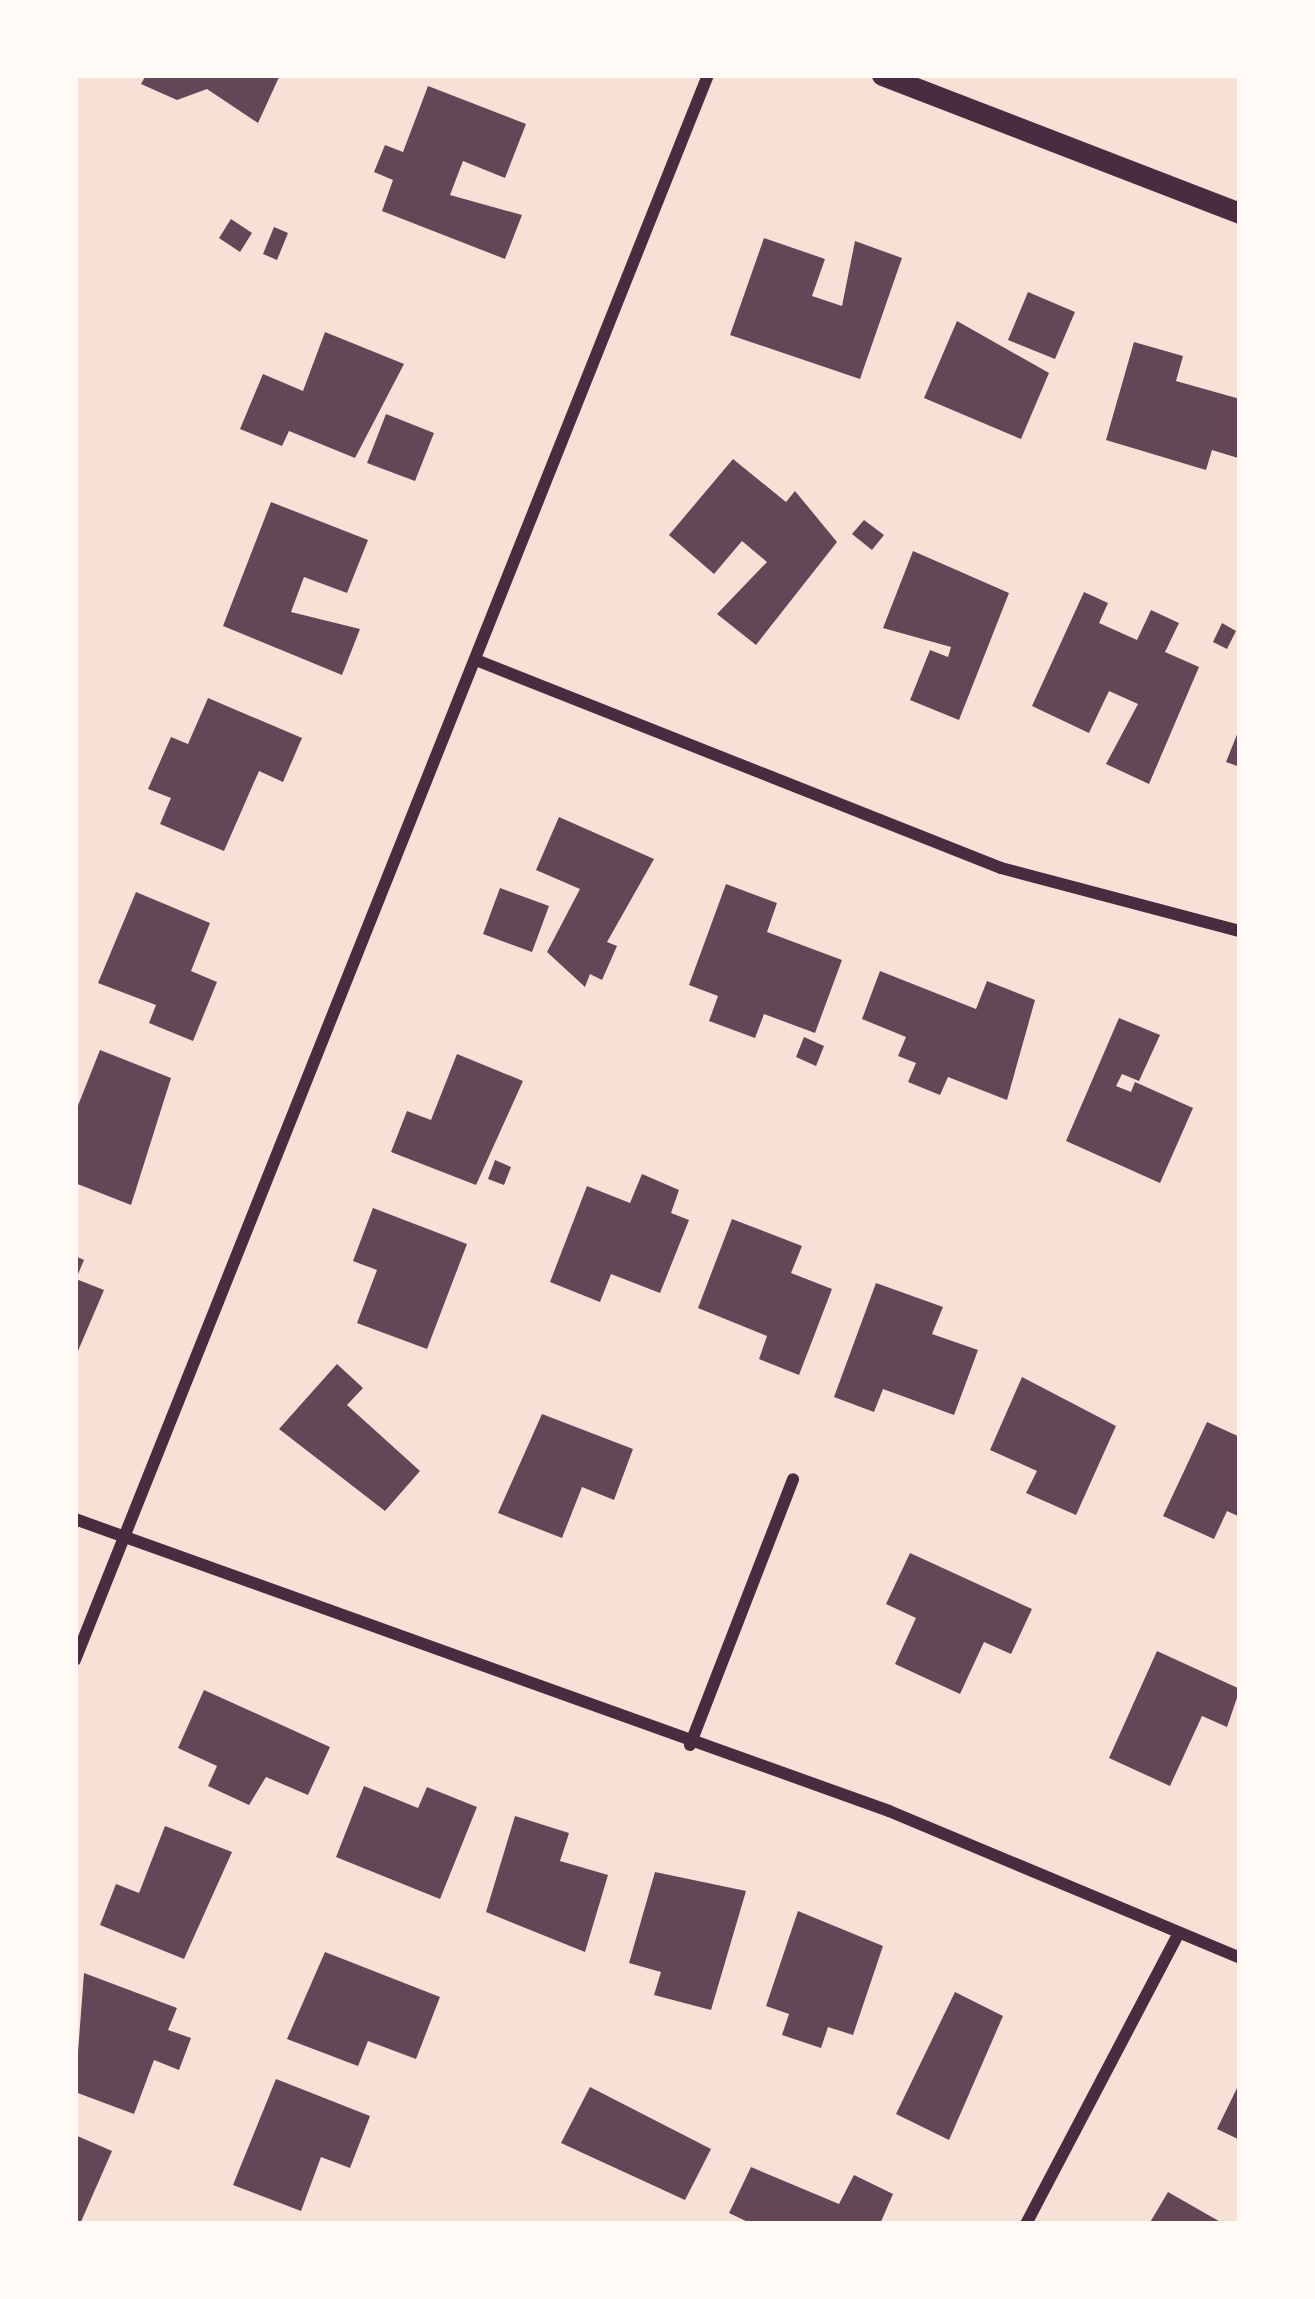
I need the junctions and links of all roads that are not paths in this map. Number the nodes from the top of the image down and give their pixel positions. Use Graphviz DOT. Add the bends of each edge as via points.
graph roads {
  1 [pos="708,75"];
  2 [pos="882,75"];
  3 [pos="1240,213"];
  4 [pos="476,660"];
  5 [pos="1240,931"];
  6 [pos="793,1479"];
  7 [pos="75,1519"];
  8 [pos="123,1539"];
  9 [pos="75,1660"];
  10 [pos="690,1745"];
  11 [pos="1179,1933"];
  12 [pos="1240,1958"];
  13 [pos="1027,2224"];
  1 -- 4 [label="street"];
  2 -- 3 [label="street"];
  4 -- 5 [label="street" via="1001,868"];
  4 -- 8 [label="street"];
  6 -- 10 [label="street"];
  7 -- 8 [label="street"];
  8 -- 9 [label="street"];
  8 -- 10 [label="street"];
  10 -- 11 [label="street" via="991,1850"];
  11 -- 12 [label="street"];
  11 -- 13 [label="street"];
}
